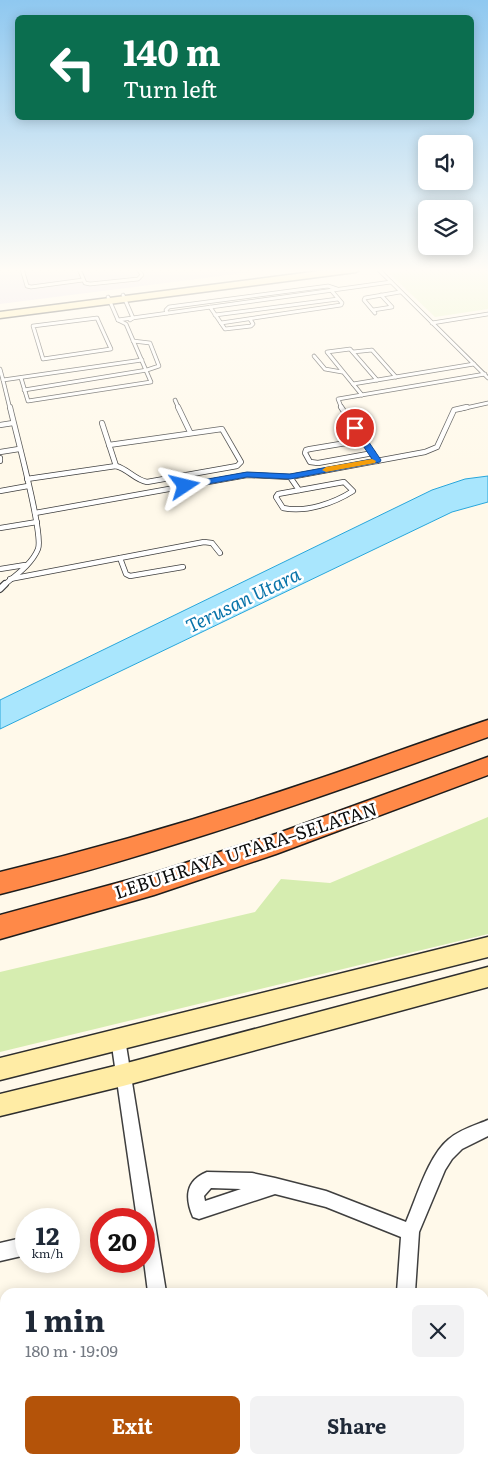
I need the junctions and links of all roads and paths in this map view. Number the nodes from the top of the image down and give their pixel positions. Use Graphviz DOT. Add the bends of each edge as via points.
graph roads {
  1 [pos="36,337"];
  2 [pos="106,337"];
  3 [pos="131,337"];
  4 [pos="447,337"];
  5 [pos="133,342"];
  6 [pos="353,352"];
  7 [pos="82,355"];
  8 [pos="314,356"];
  9 [pos="142,360"];
  10 [pos="474,364"];
  11 [pos="86,368"];
  12 [pos="0,369"];
  13 [pos="147,370"];
  14 [pos="342,372"];
  15 [pos="486,376"];
  16 [pos="396,377"];
  17 [pos="21,378"];
  18 [pos="3,380"];
  19 [pos="377,380"];
  20 [pos="353,384"];
  21 [pos="24,390"];
  22 [pos="362,394"];
  23 [pos="175,400"];
  24 [pos="488,402"];
  25 [pos="13,423"];
  26 [pos="102,423"];
  27 [pos="0,425"];
  28 [pos="190,432"];
  29 [pos="364,440"];
  30 [pos="110,445"];
  31 [pos="19,449"];
  32 [pos="0,452"];
  33 [pos="373,453"];
  34 [pos="377,460"];
  35 [pos="116,466"];
  36 [pos="290,477"];
  37 [pos="27,479"];
  38 [pos="28,486"];
  39 [pos="299,490"];
  40 [pos="0,491"];
  41 [pos="34,512"];
  42 [pos="37,522"];
  43 [pos="0,528"];
  44 [pos="220,553"];
  45 [pos="120,558"];
  46 [pos="25,565"];
  47 [pos="183,566"];
  48 [pos="0,569"];
  49 [pos="10,580"];
  50 [pos="0,589"];
  51 [pos="488,728"];
  52 [pos="488,766"];
  53 [pos="0,883"];
  54 [pos="0,927"];
  55 [pos="488,947"];
  56 [pos="488,977"];
  57 [pos="118,1039"];
  58 [pos="0,1069"];
  59 [pos="123,1075"];
  60 [pos="0,1105"];
  61 [pos="488,1128"];
  62 [pos="275,1186"];
  63 [pos="410,1232"];
  64 [pos="15,1249"];
  65 [pos="0,1252"];
  66 [pos="156,1288"];
  67 [pos="406,1288"];
  1 -- 7 [label="lane" via="43,359"];
  2 -- 7 [label="lane" via="111,349"];
  3 -- 5 [label="lane"];
  4 -- 10 [label="lane"];
  5 -- 9 [label="lane"];
  5 -- 13 [label="lane" via="151,344 159,366"];
  6 -- 14 [label="lane" via="347,348 327,352"];
  6 -- 16 [label="lane" via="372,350"];
  6 -- 19 [label="lane"];
  7 -- 11 [label="lane"];
  8 -- 14 [label="lane" via="325,369"];
  9 -- 11 [label="lane"];
  9 -- 13 [label="lane"];
  10 -- 15 [label="lane"];
  10 -- 16 [label="lane"];
  11 -- 17 [label="lane"];
  12 -- 18 [label="lane"];
  13 -- 21 [label="lane"];
  13 -- 21 [label="lane" via="149,383 31,401"];
  14 -- 20 [label="lane"];
  15 -- 22 [label="lane"];
  16 -- 19 [label="lane"];
  17 -- 18 [label="lane"];
  17 -- 21 [label="lane"];
  18 -- 25 [label="lane"];
  19 -- 20 [label="lane"];
  20 -- 22 [label="lane"];
  22 -- 29 [label="lane" via="337,401"];
  23 -- 28 [label="lane"];
  24 -- 34 [label="lane" via="454,410 440,442 432,450"];
  25 -- 27 [label="lane"];
  25 -- 31 [label="lane"];
  26 -- 30 [label="lane"];
  28 -- 30 [label="lane"];
  28 -- 35 [label="lane" via="222,429 240,465 142,482 127,469"];
  29 -- 33 [label="lane"];
  29 -- 33 [label="lane" via="310,449 305,453 310,462 318,463"];
  30 -- 35 [label="lane"];
  31 -- 32 [label="lane"];
  31 -- 37 [label="lane"];
  33 -- 34 [label="lane"];
  34 -- 36 [label="lane"];
  35 -- 37 [label="lane"];
  36 -- 39 [label="lane"];
  36 -- 41 [label="lane" via="247,475"];
  37 -- 38 [label="lane"];
  38 -- 40 [label="lane"];
  38 -- 41 [label="lane"];
  39 -- 39 [label="lane" via="278,494 276,497 283,508 290,510 332,502 353,491 344,482"];
  41 -- 42 [label="lane"];
  42 -- 43 [label="lane"];
  42 -- 46 [label="lane" via="38,548"];
  44 -- 45 [label="lane" via="212,543 204,542"];
  45 -- 47 [label="lane" via="126,574 130,576"];
  45 -- 49 [label="lane"];
  46 -- 48 [label="lane"];
  46 -- 49 [label="lane"];
  49 -- 50 [label="lane"];
  51 -- 53 [label="highway, LEBUHRAYA UTARA–SELATAN" via="189,832"];
  52 -- 54 [label="highway, LEBUHRAYA UTARA–SELATAN" via="266,848 154,884"];
  55 -- 57 [label="street"];
  56 -- 59 [label="street"];
  57 -- 58 [label="street"];
  57 -- 59 [label="street"];
  59 -- 60 [label="street"];
  59 -- 66 [label="street"];
  61 -- 63 [label="street" via="456,1143 446,1153"];
  62 -- 63 [label="street" via="326,1200"];
  63 -- 67 [label="street"];
  64 -- 65 [label="street"];
}
